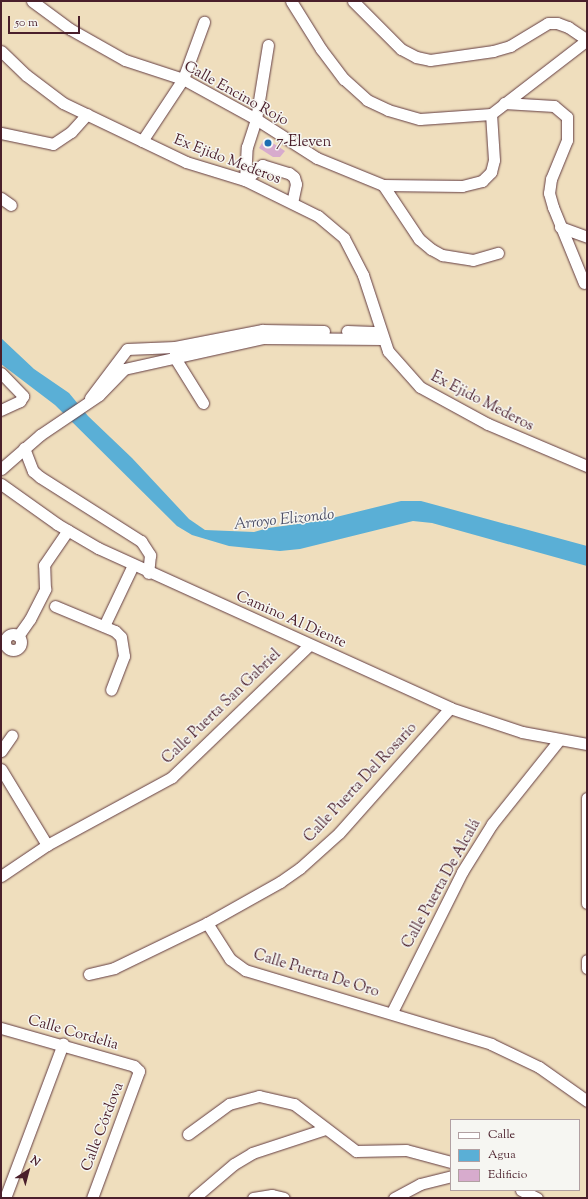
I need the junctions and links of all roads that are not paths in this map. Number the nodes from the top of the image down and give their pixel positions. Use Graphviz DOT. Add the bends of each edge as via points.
graph roads {
  1 [pos="32,1"];
  2 [pos="292,1"];
  3 [pos="353,1"];
  4 [pos="204,22"];
  5 [pos="587,40"];
  6 [pos="268,45"];
  7 [pos="1,50"];
  8 [pos="183,79"];
  9 [pos="504,103"];
  10 [pos="86,114"];
  11 [pos="491,114"];
  12 [pos="256,119"];
  13 [pos="1,134"];
  14 [pos="142,142"];
  15 [pos="245,180"];
  16 [pos="383,185"];
  17 [pos="1,198"];
  18 [pos="292,203"];
  19 [pos="11,205"];
  20 [pos="560,227"];
  21 [pos="587,237"];
  22 [pos="498,253"];
  23 [pos="584,283"];
  24 [pos="382,335"];
  25 [pos="147,347"];
  26 [pos="175,352"];
  27 [pos="118,360"];
  28 [pos="147,363"];
  29 [pos="124,369"];
  30 [pos="1,373"];
  31 [pos="88,400"];
  32 [pos="202,403"];
  33 [pos="1,410"];
  34 [pos="24,448"];
  35 [pos="587,466"];
  36 [pos="1,469"];
  37 [pos="1,484"];
  38 [pos="68,530"];
  39 [pos="133,566"];
  40 [pos="148,573"];
  41 [pos="56,606"];
  42 [pos="104,626"];
  43 [pos="18,636"];
  44 [pos="309,645"];
  45 [pos="111,690"];
  46 [pos="450,708"];
  47 [pos="12,735"];
  48 [pos="559,740"];
  49 [pos="587,744"];
  50 [pos="1,751"];
  51 [pos="1,769"];
  52 [pos="587,798"];
  53 [pos="47,845"];
  54 [pos="1,876"];
  55 [pos="587,903"];
  56 [pos="207,923"];
  57 [pos="587,960"];
  58 [pos="587,968"];
  59 [pos="89,974"];
  60 [pos="392,1012"];
  61 [pos="1,1028"];
  62 [pos="63,1044"];
  63 [pos="137,1068"];
  64 [pos="587,1101"];
  65 [pos="325,1129"];
  66 [pos="188,1134"];
  67 [pos="450,1162"];
  68 [pos="450,1176"];
  69 [pos="523,1191"];
  70 [pos="5,1198"];
  71 [pos="92,1198"];
  72 [pos="194,1198"];
  73 [pos="253,1198"];
  74 [pos="284,1198"];
  75 [pos="394,1198"];
  76 [pos="537,1198"];
  1 -- 8 [label="street, Calle Encino Rojo" via="70,29 125,60"];
  2 -- 11 [label="street" via="344,79 368,100 406,117 420,119"];
  3 -- 5 [label="street" via="401,49 416,57 430,60 510,46 548,23 568,27"];
  4 -- 8 [label="street"];
  5 -- 9 [label="street"];
  6 -- 12 [label="street"];
  7 -- 10 [label="street, Ex Ejido Mederos" via="26,75 63,103"];
  8 -- 12 [label="street, Calle Encino Rojo"];
  8 -- 14 [label="street"];
  9 -- 11 [label="street"];
  9 -- 20 [label="street" via="554,106 567,117 567,140 551,179 550,193"];
  10 -- 13 [label="street" via="71,132 53,144"];
  10 -- 14 [label="street, Ex Ejido Mederos"];
  11 -- 16 [label="street, Calle Encino Rojo" via="494,160 491,172 482,181 462,186"];
  12 -- 15 [label="street" via="247,147"];
  12 -- 16 [label="street, Calle Encino Rojo" via="317,158"];
  14 -- 15 [label="street, Ex Ejido Mederos" via="186,162"];
  15 -- 18 [label="street, Ex Ejido Mederos"];
  15 -- 18 [label="street" via="262,165 289,173 294,177 296,184"];
  16 -- 22 [label="street" via="419,239 442,256 459,259 487,258"];
  17 -- 19 [label="street"];
  18 -- 24 [label="street, Ex Ejido Mederos" via="318,216 344,238 363,274"];
  20 -- 21 [label="street"];
  20 -- 23 [label="street"];
  24 -- 26 [label="street" via="288,333"];
  24 -- 35 [label="street, Ex Ejido Mederos" via="388,351 404,373 420,387 488,424"];
  25 -- 26 [label="street"];
  25 -- 27 [label="street" via="127,349"];
  25 -- 28 [label="street"];
  26 -- 28 [label="street"];
  26 -- 32 [label="street"];
  27 -- 29 [label="street"];
  27 -- 31 [label="street"];
  28 -- 29 [label="street"];
  29 -- 31 [label="street" via="99,395"];
  30 -- 33 [label="street" via="23,396 20,401"];
  31 -- 34 [label="street"];
  34 -- 36 [label="street"];
  34 -- 40 [label="street" via="30,466 40,477 141,541 150,555"];
  37 -- 38 [label="street, Camino Al Diente"];
  38 -- 39 [label="street, Camino Al Diente"];
  38 -- 43 [label="street" via="44,564 45,589"];
  39 -- 40 [label="street, Camino Al Diente"];
  39 -- 42 [label="street"];
  40 -- 44 [label="street, Camino Al Diente"];
  41 -- 42 [label="street"];
  42 -- 45 [label="street" via="116,631 125,645 124,656"];
  44 -- 46 [label="street, Camino Al Diente"];
  44 -- 53 [label="street, Calle Puerta San Gabriel" via="172,777"];
  46 -- 48 [label="street, Camino Al Diente" via="522,732"];
  46 -- 56 [label="street, Calle Puerta Del Rosario" via="339,833 318,853 280,882"];
  47 -- 50 [label="street"];
  48 -- 49 [label="street, Camino Al Diente"];
  48 -- 60 [label="street, Calle Puerta De Alcalá" via="492,824 462,872"];
  51 -- 53 [label="street"];
  52 -- 55 [label="street"];
  53 -- 54 [label="street, Calle Puerta San Gabriel"];
  56 -- 59 [label="street, Calle Puerta Del Rosario" via="114,968"];
  56 -- 60 [label="street, Calle Puerta De Oro" via="230,959 245,970"];
  57 -- 58 [label="street"];
  60 -- 64 [label="street, Calle Puerta De Oro" via="518,1055"];
  61 -- 62 [label="street, Calle Cordelia"];
  62 -- 63 [label="street, Calle Cordelia"];
  62 -- 70 [label="street"];
  63 -- 71 [label="street, Calle Córdova" via="139,1074"];
  65 -- 66 [label="street" via="294,1104 259,1096 229,1104"];
  65 -- 67 [label="street" via="356,1151 406,1150"];
  65 -- 72 [label="street" via="252,1153 234,1164"];
  68 -- 75 [label="street" via="420,1184"];
  69 -- 76 [label="street"];
  73 -- 74 [label="street" via="272,1195"];
}
